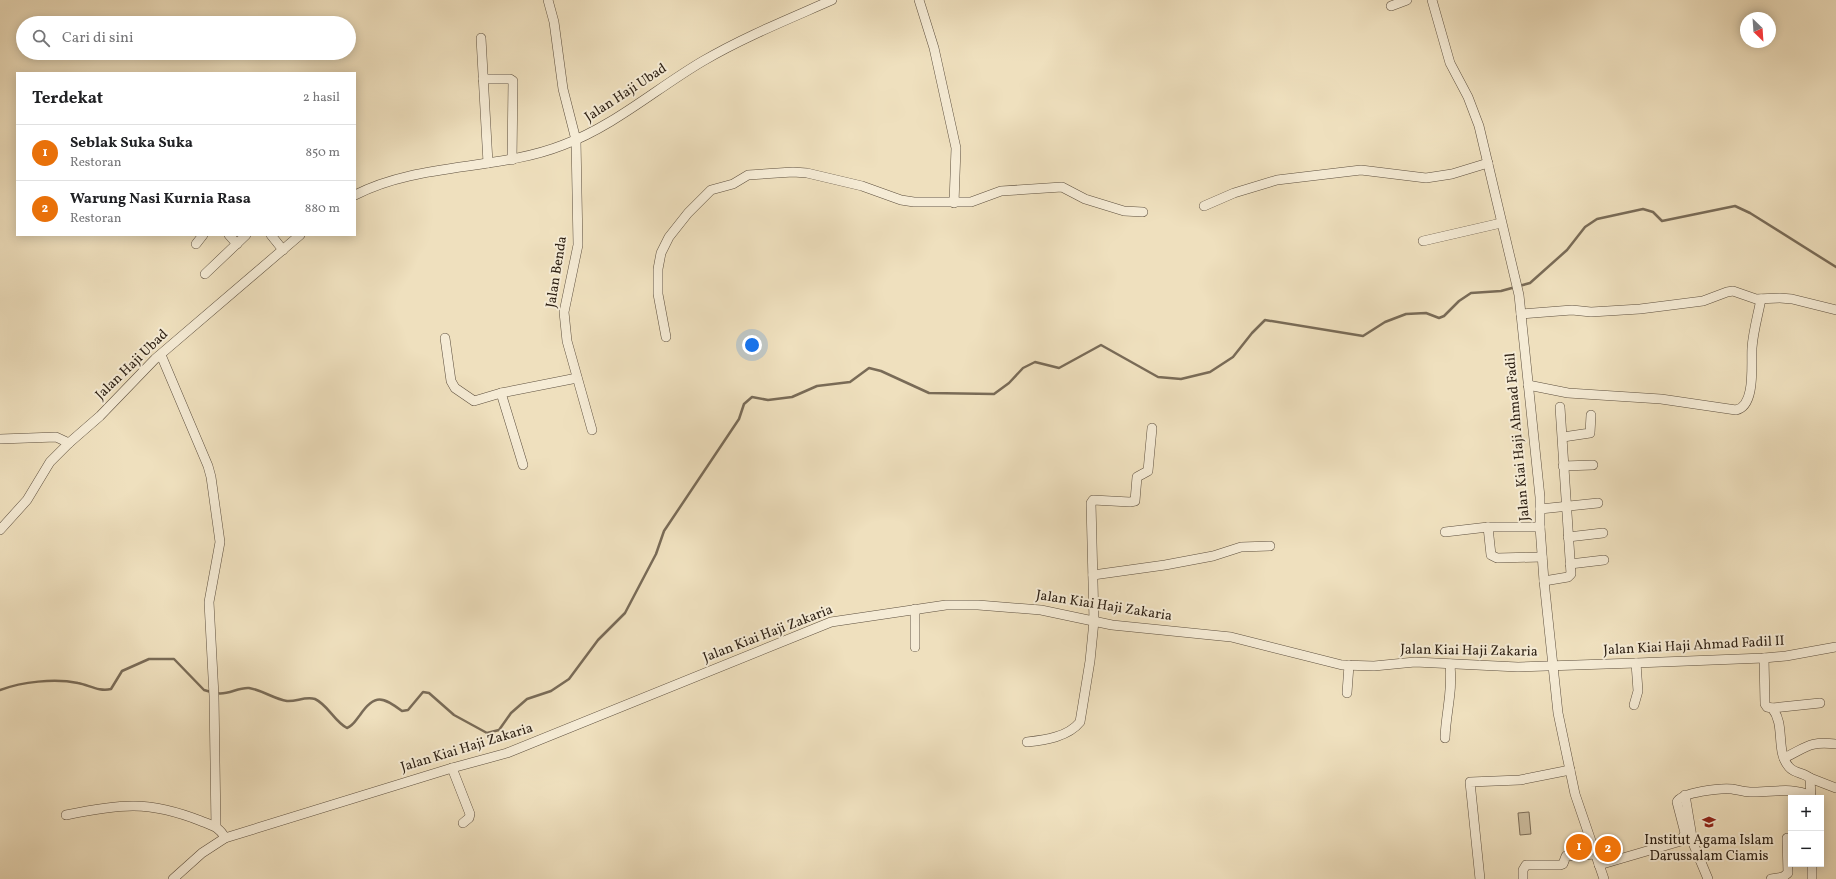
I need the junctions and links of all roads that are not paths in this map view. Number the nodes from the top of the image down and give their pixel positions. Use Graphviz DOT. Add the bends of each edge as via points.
graph roads {
  1 [pos="548,0"];
  2 [pos="832,0"];
  3 [pos="919,0"];
  4 [pos="1407,0"];
  5 [pos="1432,0"];
  6 [pos="1391,6"];
  7 [pos="481,38"];
  8 [pos="483,79"];
  9 [pos="576,140"];
  10 [pos="512,160"];
  11 [pos="488,163"];
  12 [pos="1488,163"];
  13 [pos="356,194"];
  14 [pos="954,203"];
  15 [pos="1204,206"];
  16 [pos="1143,212"];
  17 [pos="1501,223"];
  18 [pos="202,236"];
  19 [pos="230,236"];
  20 [pos="245,236"];
  21 [pos="273,236"];
  22 [pos="299,236"];
  23 [pos="1423,241"];
  24 [pos="196,244"];
  25 [pos="237,244"];
  26 [pos="283,250"];
  27 [pos="205,274"];
  28 [pos="1761,299"];
  29 [pos="1836,310"];
  30 [pos="1521,314"];
  31 [pos="666,337"];
  32 [pos="445,338"];
  33 [pos="161,355"];
  34 [pos="577,378"];
  35 [pos="1528,385"];
  36 [pos="501,393"];
  37 [pos="1560,407"];
  38 [pos="1591,414"];
  39 [pos="1152,428"];
  40 [pos="592,430"];
  41 [pos="1563,437"];
  42 [pos="0,439"];
  43 [pos="69,443"];
  44 [pos="523,465"];
  45 [pos="1593,465"];
  46 [pos="1563,466"];
  47 [pos="1598,503"];
  48 [pos="1566,508"];
  49 [pos="1540,509"];
  50 [pos="1488,527"];
  51 [pos="1540,527"];
  52 [pos="0,530"];
  53 [pos="1445,532"];
  54 [pos="1603,533"];
  55 [pos="1568,537"];
  56 [pos="1270,546"];
  57 [pos="1542,557"];
  58 [pos="1604,560"];
  59 [pos="1570,564"];
  60 [pos="1093,575"];
  61 [pos="1544,580"];
  62 [pos="915,609"];
  63 [pos="1094,621"];
  64 [pos="915,647"];
  65 [pos="1836,647"];
  66 [pos="1764,658"];
  67 [pos="1636,663"];
  68 [pos="1450,664"];
  69 [pos="1349,665"];
  70 [pos="1552,666"];
  71 [pos="1347,693"];
  72 [pos="1820,703"];
  73 [pos="1634,705"];
  74 [pos="1772,708"];
  75 [pos="1445,738"];
  76 [pos="1027,742"];
  77 [pos="1836,744"];
  78 [pos="1786,757"];
  79 [pos="452,768"];
  80 [pos="1570,770"];
  81 [pos="1810,778"];
  82 [pos="1836,788"];
  83 [pos="1686,795"];
  84 [pos="1807,795"];
  85 [pos="1811,795"];
  86 [pos="66,815"];
  87 [pos="462,823"];
  88 [pos="216,827"];
  89 [pos="224,838"];
  90 [pos="1787,838"];
  91 [pos="1596,854"];
  92 [pos="1599,865"];
  93 [pos="1812,867"];
  94 [pos="173,879"];
  95 [pos="1480,879"];
  96 [pos="1523,879"];
  97 [pos="1604,879"];
  98 [pos="1708,879"];
  99 [pos="1771,879"];
  100 [pos="1812,879"];
  1 -- 9 [label="street, Jalan Benda" via="563,90"];
  2 -- 9 [label="street, Jalan Haji Ubad" via="740,41 705,60 607,124"];
  3 -- 14 [label="street" via="934,48 956,148"];
  4 -- 6 [label="street"];
  5 -- 12 [label="street, Jalan Kiai Haji Ahmad Fadil" via="1450,63 1470,104"];
  7 -- 8 [label="street"];
  8 -- 10 [label="street" via="513,81"];
  8 -- 11 [label="street"];
  9 -- 10 [label="street, Jalan Haji Ubad"];
  9 -- 34 [label="street, Jalan Benda" via="578,246 564,312 567,341"];
  10 -- 11 [label="street, Jalan Haji Ubad"];
  11 -- 13 [label="street, Jalan Haji Ubad" via="455,167 375,185"];
  12 -- 15 [label="street" via="1452,174 1426,178 1361,170 1277,180 1234,193"];
  12 -- 17 [label="street, Jalan Kiai Haji Ahmad Fadil"];
  14 -- 16 [label="street" via="988,198 1001,191 1062,187 1085,199 1124,211"];
  14 -- 31 [label="street" via="906,202 862,186 793,172 748,175 733,184 711,190 688,213 669,237 661,253 658,294"];
  17 -- 23 [label="street"];
  17 -- 30 [label="street, Jalan Kiai Haji Ahmad Fadil" via="1514,272"];
  18 -- 24 [label="street"];
  19 -- 25 [label="street"];
  20 -- 25 [label="street"];
  21 -- 26 [label="street"];
  22 -- 26 [label="street, Jalan Haji Ubad"];
  25 -- 27 [label="street"];
  26 -- 33 [label="street, Jalan Haji Ubad"];
  28 -- 29 [label="street" via="1780,298"];
  28 -- 30 [label="street" via="1733,291 1703,301 1640,309"];
  28 -- 35 [label="street" via="1752,348 1754,372 1745,405 1740,409 1661,399 1568,393"];
  30 -- 35 [label="street, Jalan Kiai Haji Ahmad Fadil"];
  32 -- 36 [label="street" via="453,386 472,401"];
  33 -- 43 [label="street, Jalan Haji Ubad"];
  33 -- 88 [label="street" via="211,477 220,542 209,602 214,692"];
  34 -- 36 [label="street"];
  34 -- 40 [label="street, Jalan Benda"];
  35 -- 49 [label="street, Jalan Kiai Haji Ahmad Fadil"];
  36 -- 44 [label="street"];
  37 -- 41 [label="street"];
  38 -- 41 [label="street" via="1590,433"];
  39 -- 60 [label="street" via="1148,471 1138,476 1134,502 1093,500 1091,503"];
  41 -- 46 [label="street"];
  42 -- 43 [label="street" via="56,437"];
  43 -- 52 [label="street, Jalan Haji Ubad" via="50,462 27,500"];
  45 -- 46 [label="street"];
  46 -- 48 [label="street"];
  47 -- 48 [label="street"];
  48 -- 49 [label="street"];
  48 -- 55 [label="street"];
  49 -- 51 [label="street, Jalan Kiai Haji Ahmad Fadil"];
  50 -- 51 [label="street"];
  50 -- 53 [label="street"];
  50 -- 57 [label="street" via="1489,548 1494,557"];
  51 -- 57 [label="street, Jalan Kiai Haji Ahmad Fadil"];
  54 -- 55 [label="street"];
  55 -- 59 [label="street"];
  56 -- 60 [label="street" via="1241,546 1213,556"];
  57 -- 61 [label="street, Jalan Kiai Haji Ahmad Fadil"];
  58 -- 59 [label="street"];
  59 -- 61 [label="street" via="1568,577"];
  60 -- 63 [label="street"];
  61 -- 70 [label="street, Jalan Kiai Haji Ahmad Fadil"];
  62 -- 63 [label="street, Jalan Kiai Haji Zakaria" via="946,605 978,605 1041,610"];
  62 -- 64 [label="street"];
  62 -- 79 [label="street, Jalan Kiai Haji Zakaria" via="825,625 529,745"];
  63 -- 69 [label="street, Jalan Kiai Haji Zakaria" via="1153,630 1231,637"];
  63 -- 76 [label="street" via="1080,722 1074,730 1047,739"];
  65 -- 66 [label="street, Jalan Kiai Haji Ahmad Fadil II"];
  66 -- 67 [label="street, Jalan Kiai Haji Ahmad Fadil II"];
  66 -- 74 [label="street" via="1765,704 1766,707"];
  67 -- 70 [label="street, Jalan Kiai Haji Ahmad Fadil II"];
  67 -- 73 [label="street" via="1638,691"];
  68 -- 69 [label="street, Jalan Kiai Haji Zakaria" via="1415,662 1374,666"];
  68 -- 70 [label="street, Jalan Kiai Haji Zakaria" via="1487,667"];
  68 -- 75 [label="street" via="1451,697"];
  69 -- 71 [label="street"];
  70 -- 80 [label="street, Jalan Kiai Haji Ahmad Fadil"];
  72 -- 74 [label="street"];
  74 -- 78 [label="street" via="1778,719"];
  77 -- 78 [label="street" via="1807,745"];
  78 -- 81 [label="street" via="1790,769"];
  79 -- 87 [label="street" via="470,814"];
  79 -- 89 [label="street, Jalan Kiai Haji Zakaria"];
  80 -- 91 [label="street, Jalan Kiai Haji Ahmad Fadil" via="1575,794"];
  80 -- 95 [label="street" via="1520,780 1470,782"];
  81 -- 82 [label="street"];
  81 -- 85 [label="street"];
  83 -- 84 [label="street" via="1728,789 1752,792 1800,791"];
  83 -- 92 [label="street" via="1677,802 1685,833 1681,841"];
  83 -- 98 [label="street" via="1693,843"];
  86 -- 88 [label="street" via="133,805 169,810"];
  88 -- 89 [label="street" via="222,831"];
  89 -- 94 [label="street, Jalan Kiai Haji Zakaria" via="202,853"];
  90 -- 99 [label="street" via="1788,873 1783,877"];
  91 -- 92 [label="street, Jalan Kiai Haji Ahmad Fadil"];
  91 -- 96 [label="street" via="1566,856 1562,865 1526,865"];
  92 -- 97 [label="street, Jalan Kiai Haji Ahmad Fadil"];
  93 -- 100 [label="street"];
}
